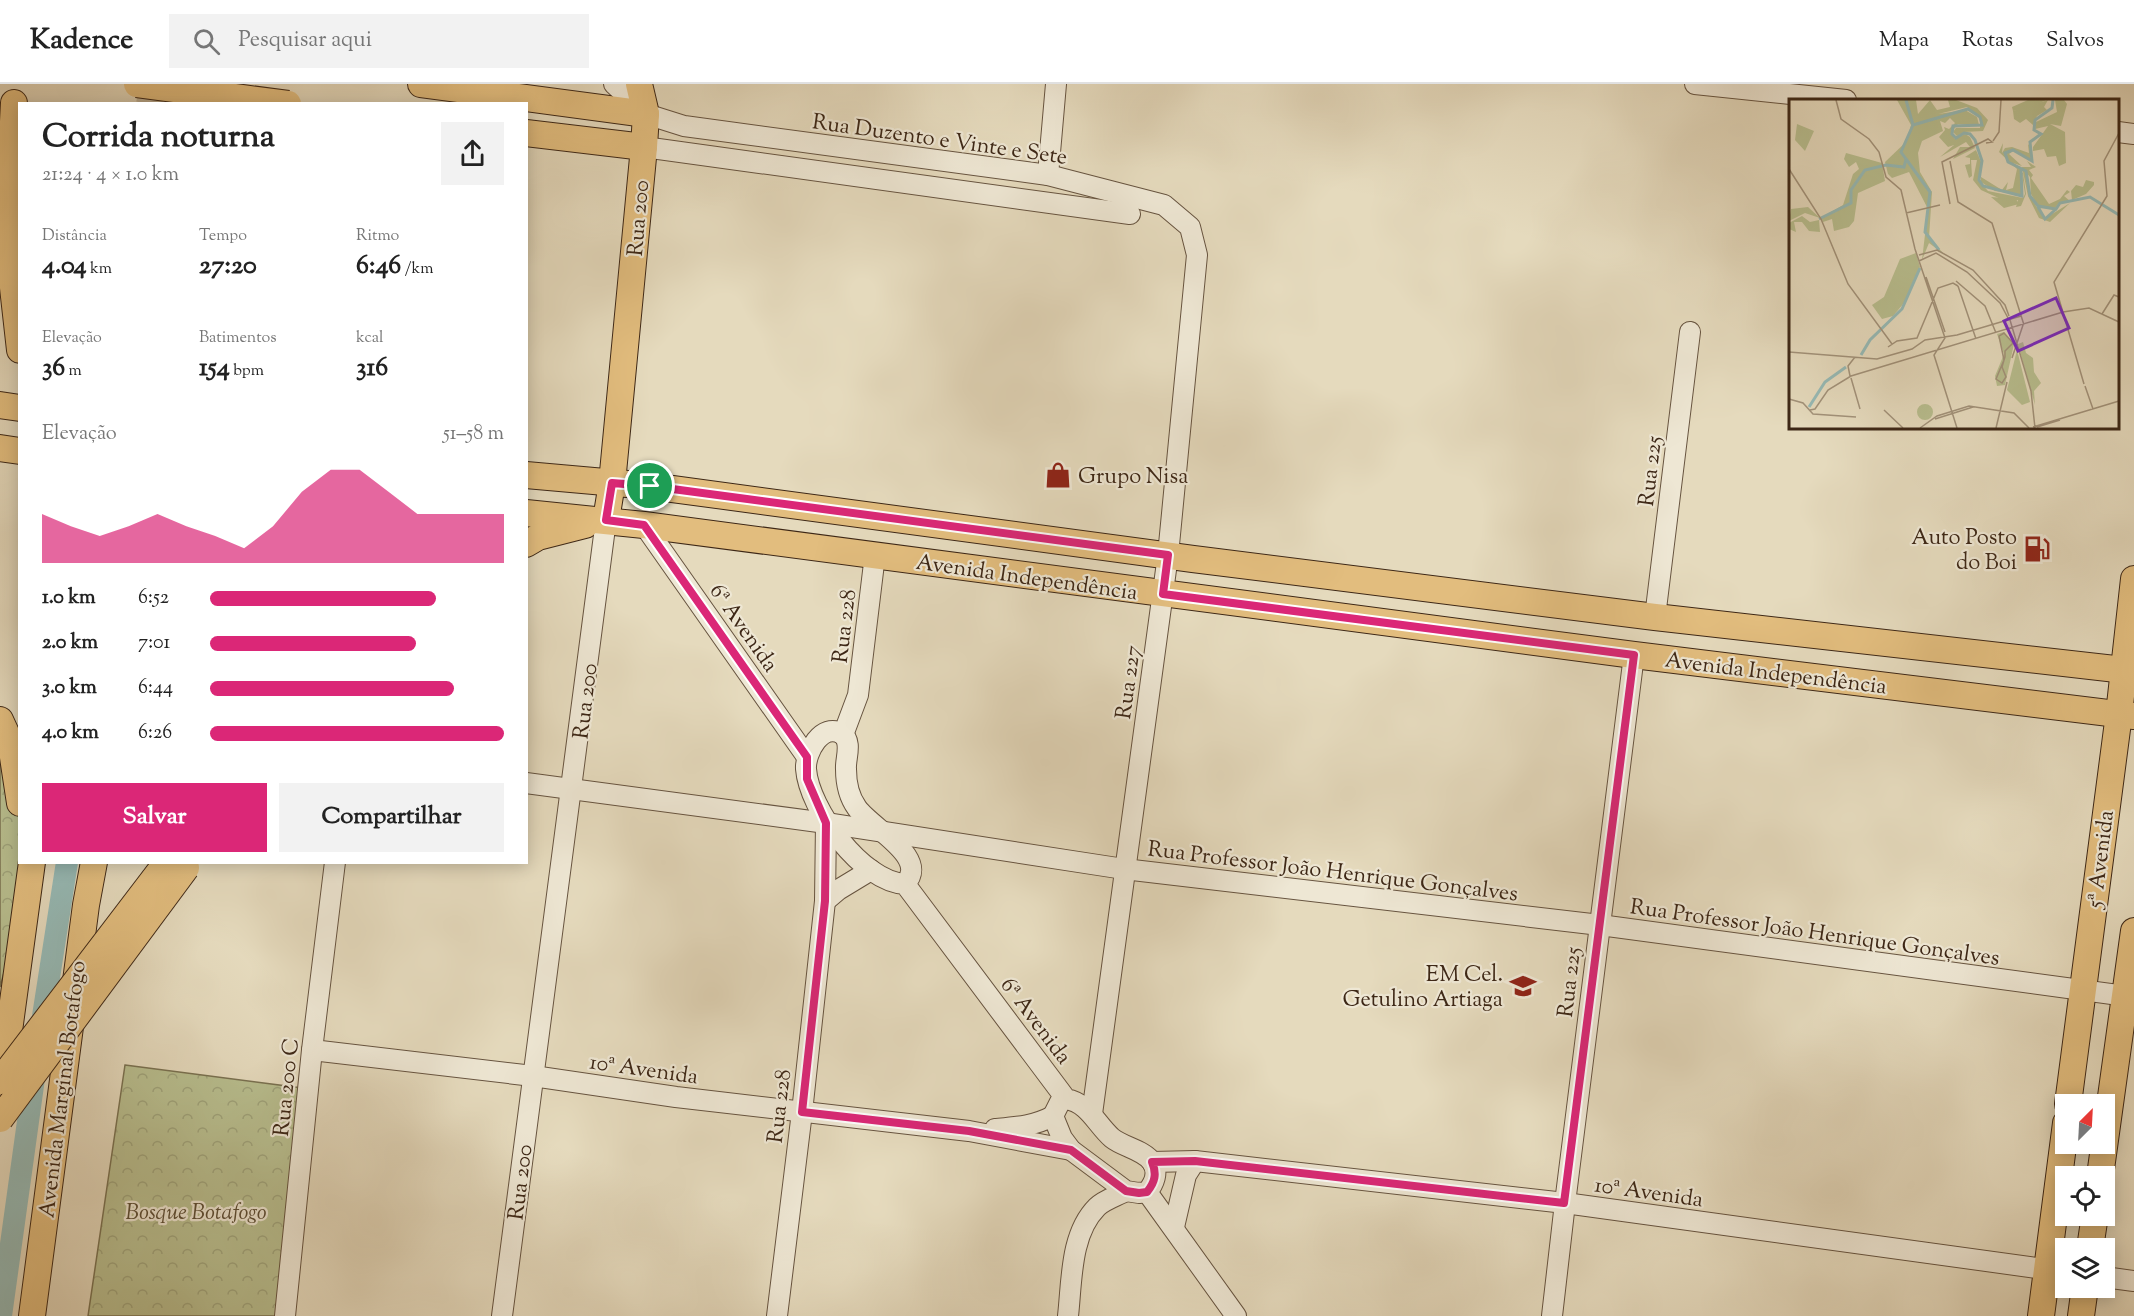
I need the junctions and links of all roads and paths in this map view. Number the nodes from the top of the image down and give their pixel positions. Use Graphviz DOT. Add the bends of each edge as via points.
graph roads {
  1 [pos="137,84"];
  2 [pos="421,84"];
  3 [pos="614,84"];
  4 [pos="639,84"];
  5 [pos="1056,84"];
  6 [pos="1695,84"];
  7 [pos="1837,99"];
  8 [pos="273,102"];
  9 [pos="11,103"];
  10 [pos="646,114"];
  11 [pos="2119,132"];
  12 [pos="528,133"];
  13 [pos="2134,135"];
  14 [pos="644,147"];
  15 [pos="1048,175"];
  16 [pos="1130,214"];
  17 [pos="1197,255"];
  18 [pos="18,332"];
  19 [pos="1690,332"];
  20 [pos="0,405"];
  21 [pos="18,408"];
  22 [pos="0,448"];
  23 [pos="18,451"];
  24 [pos="528,475"];
  25 [pos="612,483"];
  26 [pos="528,513"];
  27 [pos="553,516"];
  28 [pos="606,520"];
  29 [pos="528,525"];
  30 [pos="644,525"];
  31 [pos="528,543"];
  32 [pos="875,555"];
  33 [pos="1168,555"];
  34 [pos="2134,579"];
  35 [pos="1163,594"];
  36 [pos="1655,617"];
  37 [pos="1634,655"];
  38 [pos="2129,670"];
  39 [pos="2126,715"];
  40 [pos="0,720"];
  41 [pos="843,735"];
  42 [pos="807,757"];
  43 [pos="528,783"];
  44 [pos="572,789"];
  45 [pos="18,790"];
  46 [pos="826,823"];
  47 [pos="881,832"];
  48 [pos="94,864"];
  49 [pos="181,864"];
  50 [pos="335,864"];
  51 [pos="30,867"];
  52 [pos="1124,869"];
  53 [pos="871,870"];
  54 [pos="905,884"];
  55 [pos="825,901"];
  56 [pos="1600,925"];
  57 [pos="2134,930"];
  58 [pos="2083,991"];
  59 [pos="2130,996"];
  60 [pos="312,1050"];
  61 [pos="533,1076"];
  62 [pos="0,1082"];
  63 [pos="2069,1094"];
  64 [pos="0,1097"];
  65 [pos="1066,1099"];
  66 [pos="802,1112"];
  67 [pos="1092,1114"];
  68 [pos="1053,1116"];
  69 [pos="0,1119"];
  70 [pos="969,1131"];
  71 [pos="1071,1150"];
  72 [pos="2064,1154"];
  73 [pos="1195,1161"];
  74 [pos="1152,1162"];
  75 [pos="2102,1166"];
  76 [pos="1126,1191"];
  77 [pos="1147,1192"];
  78 [pos="1564,1203"];
  79 [pos="1174,1227"];
  80 [pos="2058,1238"];
  81 [pos="2055,1271"];
  82 [pos="2055,1274"];
  83 [pos="2115,1278"];
  84 [pos="2134,1281"];
  85 [pos="2083,1298"];
  86 [pos="32,1316"];
  87 [pos="285,1316"];
  88 [pos="502,1316"];
  89 [pos="777,1316"];
  90 [pos="1068,1316"];
  91 [pos="1236,1316"];
  92 [pos="1552,1316"];
  93 [pos="2041,1316"];
  94 [pos="2081,1316"];
  1 -- 8 [label="main road, bridge"];
  2 -- 10 [label="main road"];
  3 -- 10 [label="street"];
  4 -- 10 [label="main road, Rua 200"];
  5 -- 15 [label="street"];
  6 -- 7 [label="street"];
  9 -- 18 [label="main road" via="7,234"];
  10 -- 14 [label="main road, Rua 200"];
  10 -- 15 [label="street, Rua Duzento e Vinte e Sete" via="684,126"];
  11 -- 13 [label="street"];
  12 -- 14 [label="main road"];
  14 -- 16 [label="street"];
  14 -- 25 [label="main road, Rua 200"];
  15 -- 17 [label="street, Rua Duzento e Vinte e Sete" via="1164,205 1190,227"];
  17 -- 33 [label="street, Rua 227"];
  19 -- 36 [label="street, Rua 225"];
  20 -- 21 [label="main road"];
  22 -- 23 [label="main road"];
  24 -- 25 [label="main road, Avenida Independência"];
  25 -- 27 [label="main road"];
  25 -- 28 [label="main road, Rua 200"];
  25 -- 33 [label="main road, Avenida Independência"];
  26 -- 27 [label="main road, Avenida Independência"];
  27 -- 28 [label="main road, Avenida Independência"];
  27 -- 29 [label="main road"];
  28 -- 30 [label="main road, Avenida Independência"];
  28 -- 31 [label="main road"];
  28 -- 44 [label="street, Rua 200"];
  30 -- 32 [label="main road, Avenida Independência"];
  30 -- 42 [label="street, 6ª Avenida"];
  32 -- 35 [label="main road, Avenida Independência"];
  32 -- 41 [label="street, Rua 228" via="858,695"];
  33 -- 35 [label="street, Rua 227"];
  33 -- 36 [label="main road, Avenida Independência"];
  34 -- 38 [label="main road, 5ª Avenida"];
  35 -- 37 [label="main road, Avenida Independência"];
  35 -- 52 [label="street, Rua 227"];
  36 -- 38 [label="main road, Avenida Independência"];
  37 -- 39 [label="main road, Avenida Independência"];
  37 -- 56 [label="street, Rua 225"];
  38 -- 39 [label="main road, 5ª Avenida"];
  39 -- 58 [label="main road, 5ª Avenida"];
  40 -- 45 [label="main road" via="11,744"];
  41 -- 42 [label="street" via="821,735"];
  41 -- 47 [label="street" via="848,745 845,766 851,796"];
  42 -- 46 [label="street, 6ª Avenida" via="807,779"];
  43 -- 44 [label="street, Rua Professor João Henrique Gonçalves"];
  44 -- 46 [label="street, Rua Professor João Henrique Gonçalves"];
  44 -- 61 [label="street, Rua 200"];
  46 -- 47 [label="street, Rua Professor João Henrique Gonçalves"];
  46 -- 53 [label="street, 6ª Avenida"];
  46 -- 55 [label="street, Rua 228"];
  47 -- 52 [label="street, Rua Professor João Henrique Gonçalves"];
  47 -- 54 [label="street" via="911,861 913,870"];
  48 -- 86 [label="main road, Avenida Marginal Botafogo"];
  49 -- 62 [label="main road, bridge"];
  49 -- 69 [label="main road, bridge"];
  50 -- 60 [label="street, Rua 200 C"];
  51 -- 64 [label="main road"];
  52 -- 56 [label="street, Rua Professor João Henrique Gonçalves"];
  52 -- 67 [label="street, Rua 227"];
  53 -- 54 [label="street, 6ª Avenida" via="890,882"];
  53 -- 55 [label="street"];
  54 -- 65 [label="street, 6ª Avenida"];
  55 -- 66 [label="street, Rua 228"];
  56 -- 58 [label="street, Rua Professor João Henrique Gonçalves"];
  56 -- 78 [label="street, Rua 225"];
  57 -- 59 [label="main road"];
  58 -- 59 [label="street, Rua Professor João Henrique Gonçalves"];
  58 -- 63 [label="main road, 5ª Avenida"];
  59 -- 75 [label="main road"];
  60 -- 61 [label="street, 10ª Avenida"];
  60 -- 87 [label="street, Rua 200 C"];
  61 -- 66 [label="street, 10ª Avenida"];
  61 -- 88 [label="street, Rua 200"];
  65 -- 67 [label="street, 6ª Avenida" via="1074,1100"];
  65 -- 68 [label="street, 6ª Avenida"];
  66 -- 70 [label="street, 10ª Avenida"];
  66 -- 89 [label="street, Rua 228"];
  67 -- 74 [label="street, 6ª Avenida" via="1115,1140"];
  68 -- 70 [label="street, 10ª Avenida" via="1023,1127"];
  68 -- 71 [label="street"];
  70 -- 71 [label="street, 10ª Avenida"];
  71 -- 76 [label="street"];
  72 -- 80 [label="main road"];
  73 -- 74 [label="street, 10ª Avenida"];
  73 -- 78 [label="street, 10ª Avenida"];
  73 -- 79 [label="street" via="1186,1175"];
  74 -- 77 [label="street" via="1156,1174"];
  76 -- 77 [label="street"];
  76 -- 90 [label="street" via="1098,1205 1085,1221 1077,1246"];
  77 -- 79 [label="street"];
  78 -- 81 [label="street, 10ª Avenida"];
  78 -- 92 [label="street, Rua 225"];
  79 -- 91 [label="street"];
  82 -- 93 [label="main road"];
  83 -- 84 [label="street"];
  85 -- 94 [label="main road"];
}
